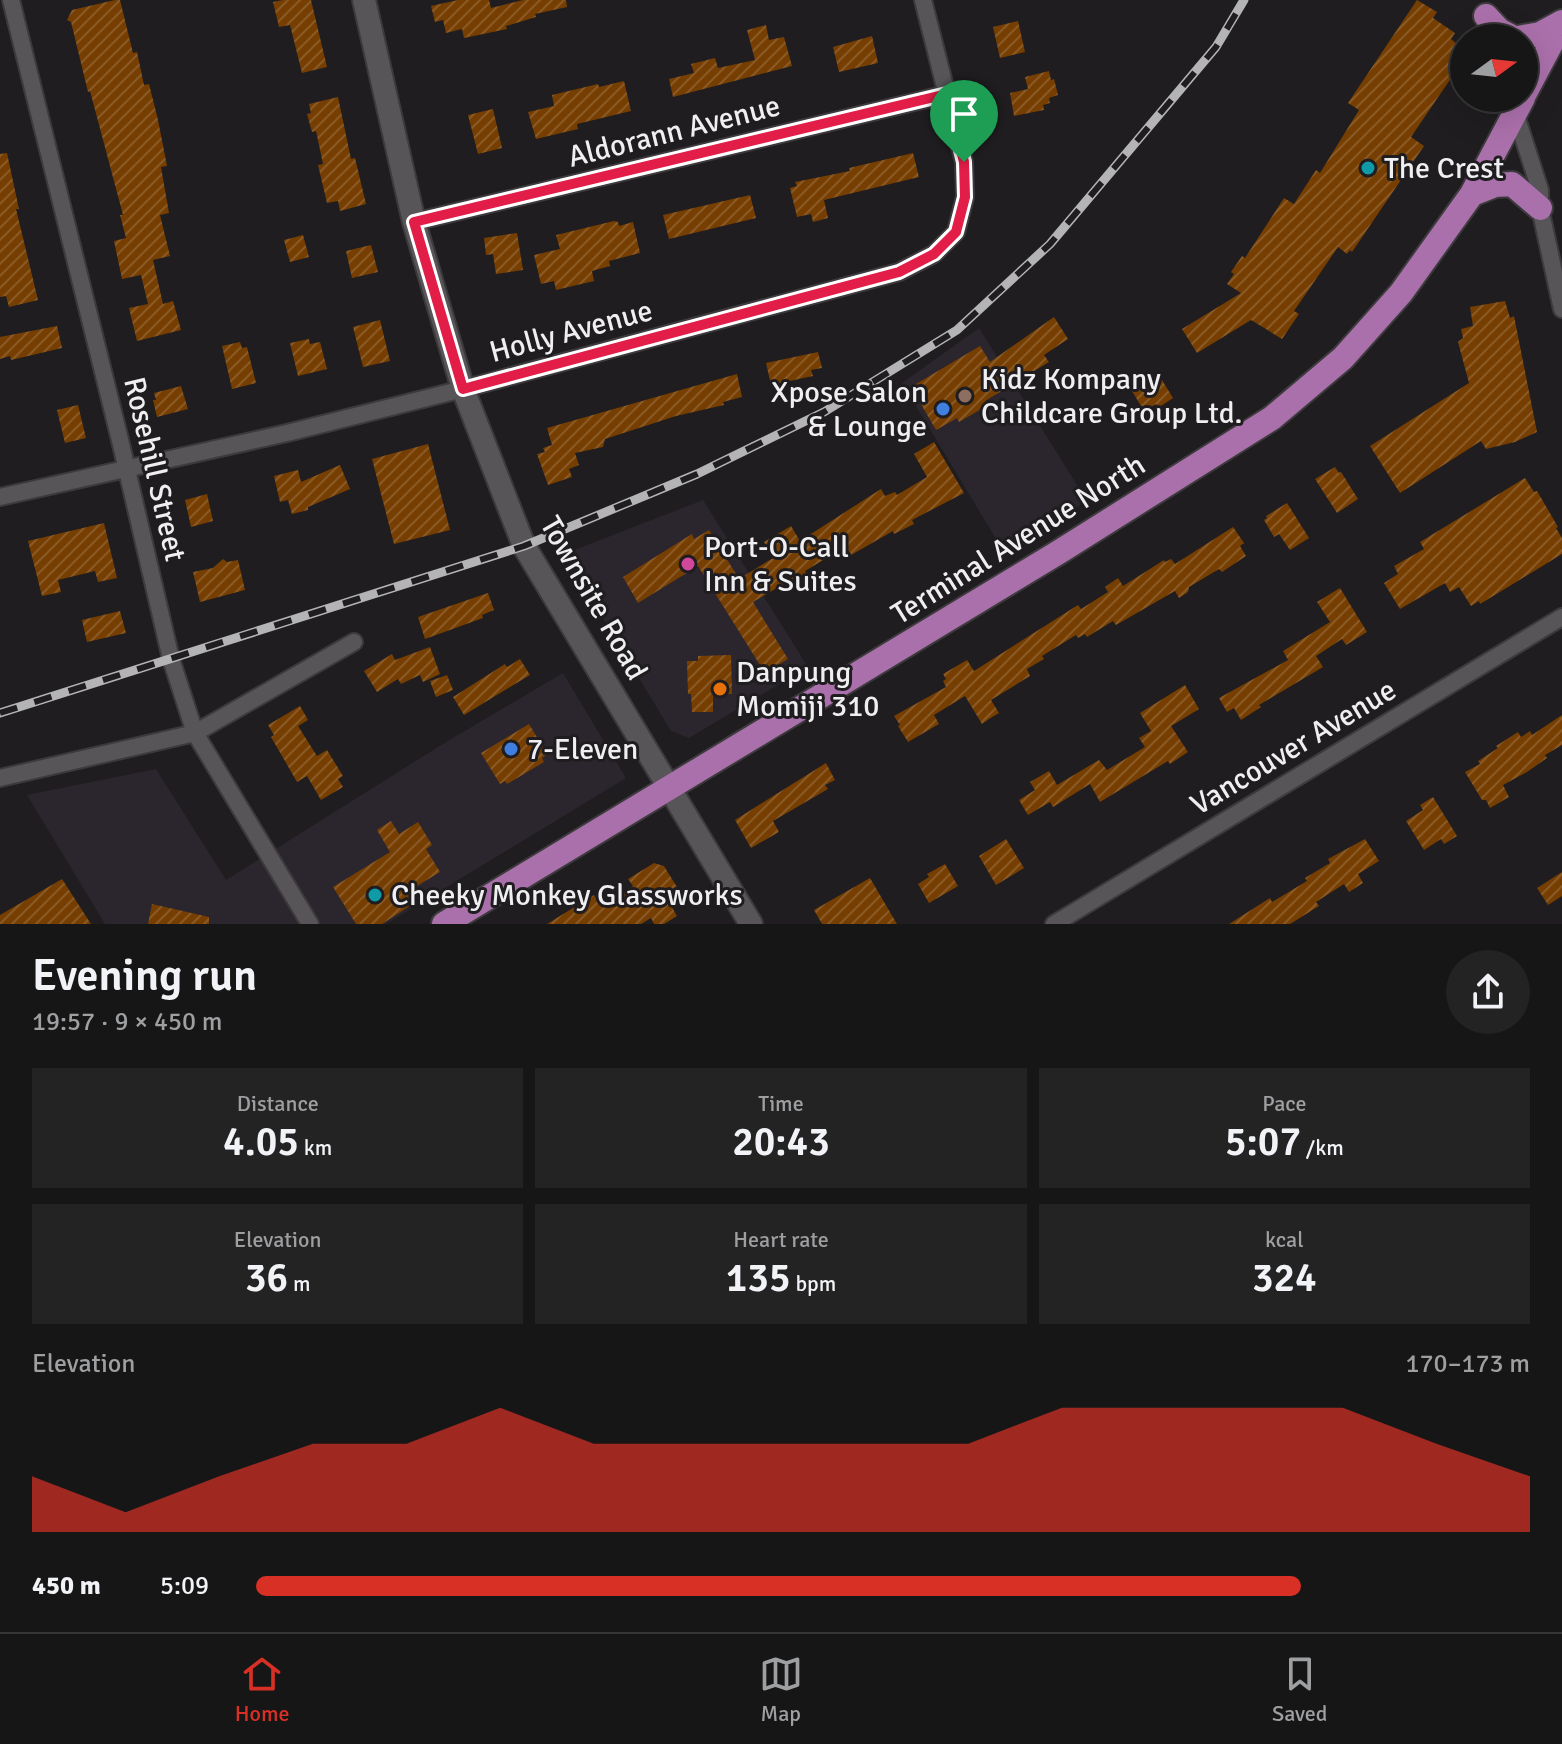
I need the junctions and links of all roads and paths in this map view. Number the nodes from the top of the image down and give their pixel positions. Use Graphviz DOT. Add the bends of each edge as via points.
graph roads {
  1 [pos="11,0"];
  2 [pos="364,0"];
  3 [pos="923,0"];
  4 [pos="1562,22"];
  5 [pos="1538,34"];
  6 [pos="1538,65"];
  7 [pos="947,94"];
  8 [pos="1513,112"];
  9 [pos="1521,112"];
  10 [pos="1472,194"];
  11 [pos="1540,208"];
  12 [pos="414,222"];
  13 [pos="1562,309"];
  14 [pos="463,389"];
  15 [pos="127,467"];
  16 [pos="0,497"];
  17 [pos="1562,617"];
  18 [pos="354,642"];
  19 [pos="195,733"];
  20 [pos="0,778"];
  21 [pos="671,788"];
  22 [pos="310,924"];
  23 [pos="444,924"];
  24 [pos="751,924"];
  25 [pos="1054,924"];
  1 -- 15 [label="street, Rosehill Street"];
  2 -- 12 [label="street, Townsite Road"];
  3 -- 7 [label="street"];
  4 -- 5 [label="main road"];
  4 -- 6 [label="main road, Terminal Avenue North"];
  7 -- 12 [label="street, Aldorann Avenue"];
  7 -- 14 [label="street, Holly Avenue" via="964,162 965,197 956,232 934,254 899,272"];
  8 -- 10 [label="main road, Terminal Avenue North"];
  9 -- 11 [label="street"];
  10 -- 11 [label="main road" via="1512,184"];
  10 -- 21 [label="main road, Terminal Avenue North" via="1401,293 1343,358 1272,418"];
  11 -- 13 [label="street"];
  12 -- 14 [label="street, Townsite Road"];
  14 -- 15 [label="street, Holly Avenue"];
  14 -- 21 [label="street, Townsite Road" via="524,546"];
  15 -- 16 [label="street, Holly Avenue"];
  15 -- 19 [label="street, Rosehill Street" via="171,659"];
  17 -- 25 [label="street, Vancouver Avenue"];
  18 -- 19 [label="street"];
  19 -- 20 [label="street"];
  19 -- 22 [label="street, Rosehill Street"];
  21 -- 23 [label="main road, Terminal Avenue North"];
  21 -- 24 [label="street, Townsite Road"];
}
